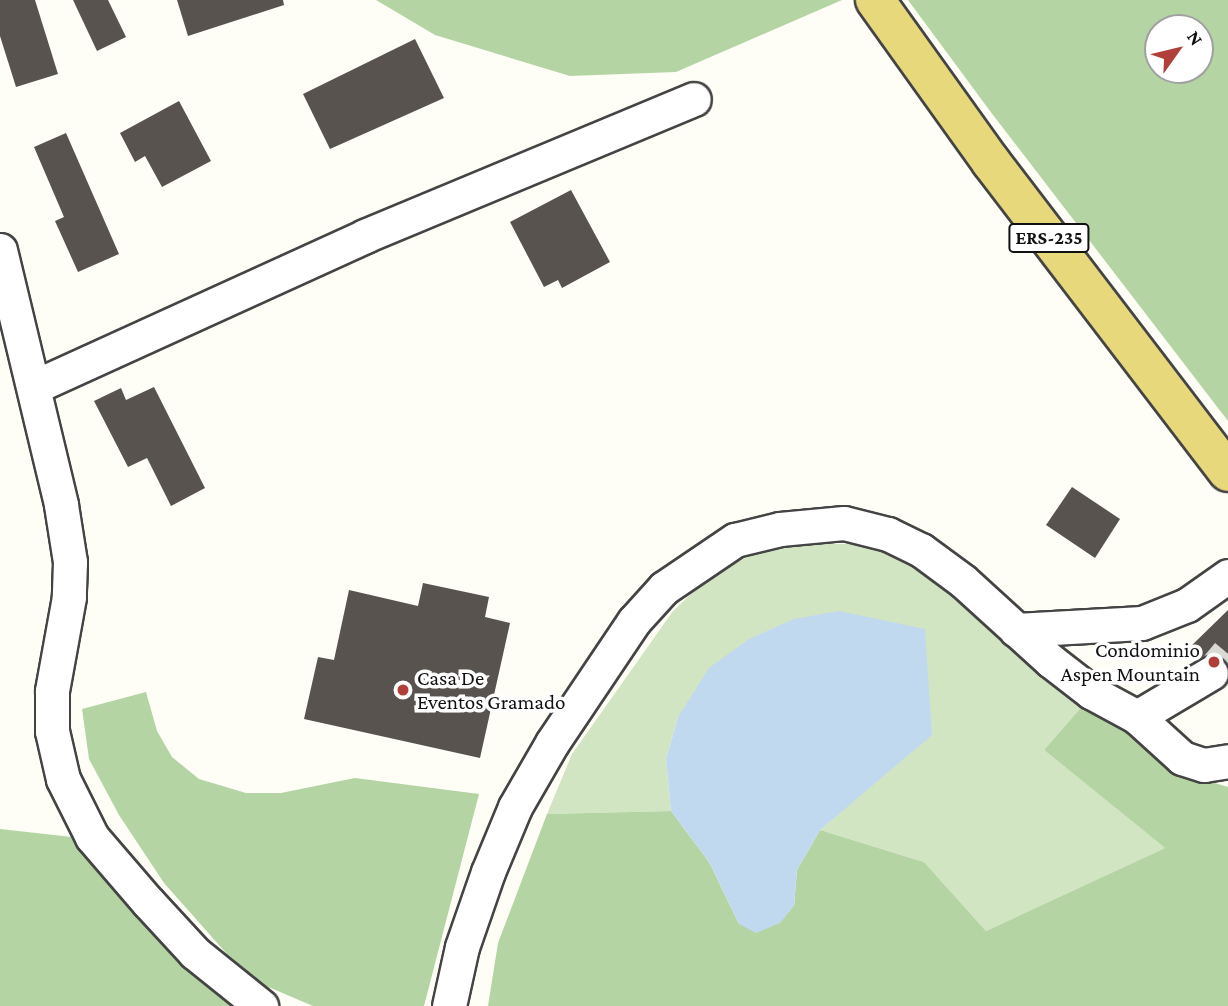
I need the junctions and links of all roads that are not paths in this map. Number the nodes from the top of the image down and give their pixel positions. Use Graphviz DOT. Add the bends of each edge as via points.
graph roads {
  1 [pos="875,0"];
  2 [pos="694,99"];
  3 [pos="0,250"];
  4 [pos="34,387"];
  5 [pos="1228,472"];
  6 [pos="1228,576"];
  7 [pos="1016,631"];
  8 [pos="1211,673"];
  9 [pos="1137,718"];
  10 [pos="1227,758"];
  11 [pos="261,1006"];
  12 [pos="449,1006"];
  1 -- 5 [label="main road, ERS-235" via="991,162"];
  2 -- 4 [label="street" via="365,236"];
  3 -- 4 [label="street"];
  4 -- 11 [label="street" via="70,562 64,634 52,691 52,731 63,779 92,838 195,953"];
  6 -- 7 [label="street" via="1187,605 1142,623"];
  7 -- 9 [label="street" via="1091,692"];
  7 -- 12 [label="street" via="921,550 888,534 844,523 780,528 735,540 695,564 635,621 552,743 515,807 462,947"];
  8 -- 9 [label="street"];
  9 -- 10 [label="street" via="1182,758 1204,765"];
}
